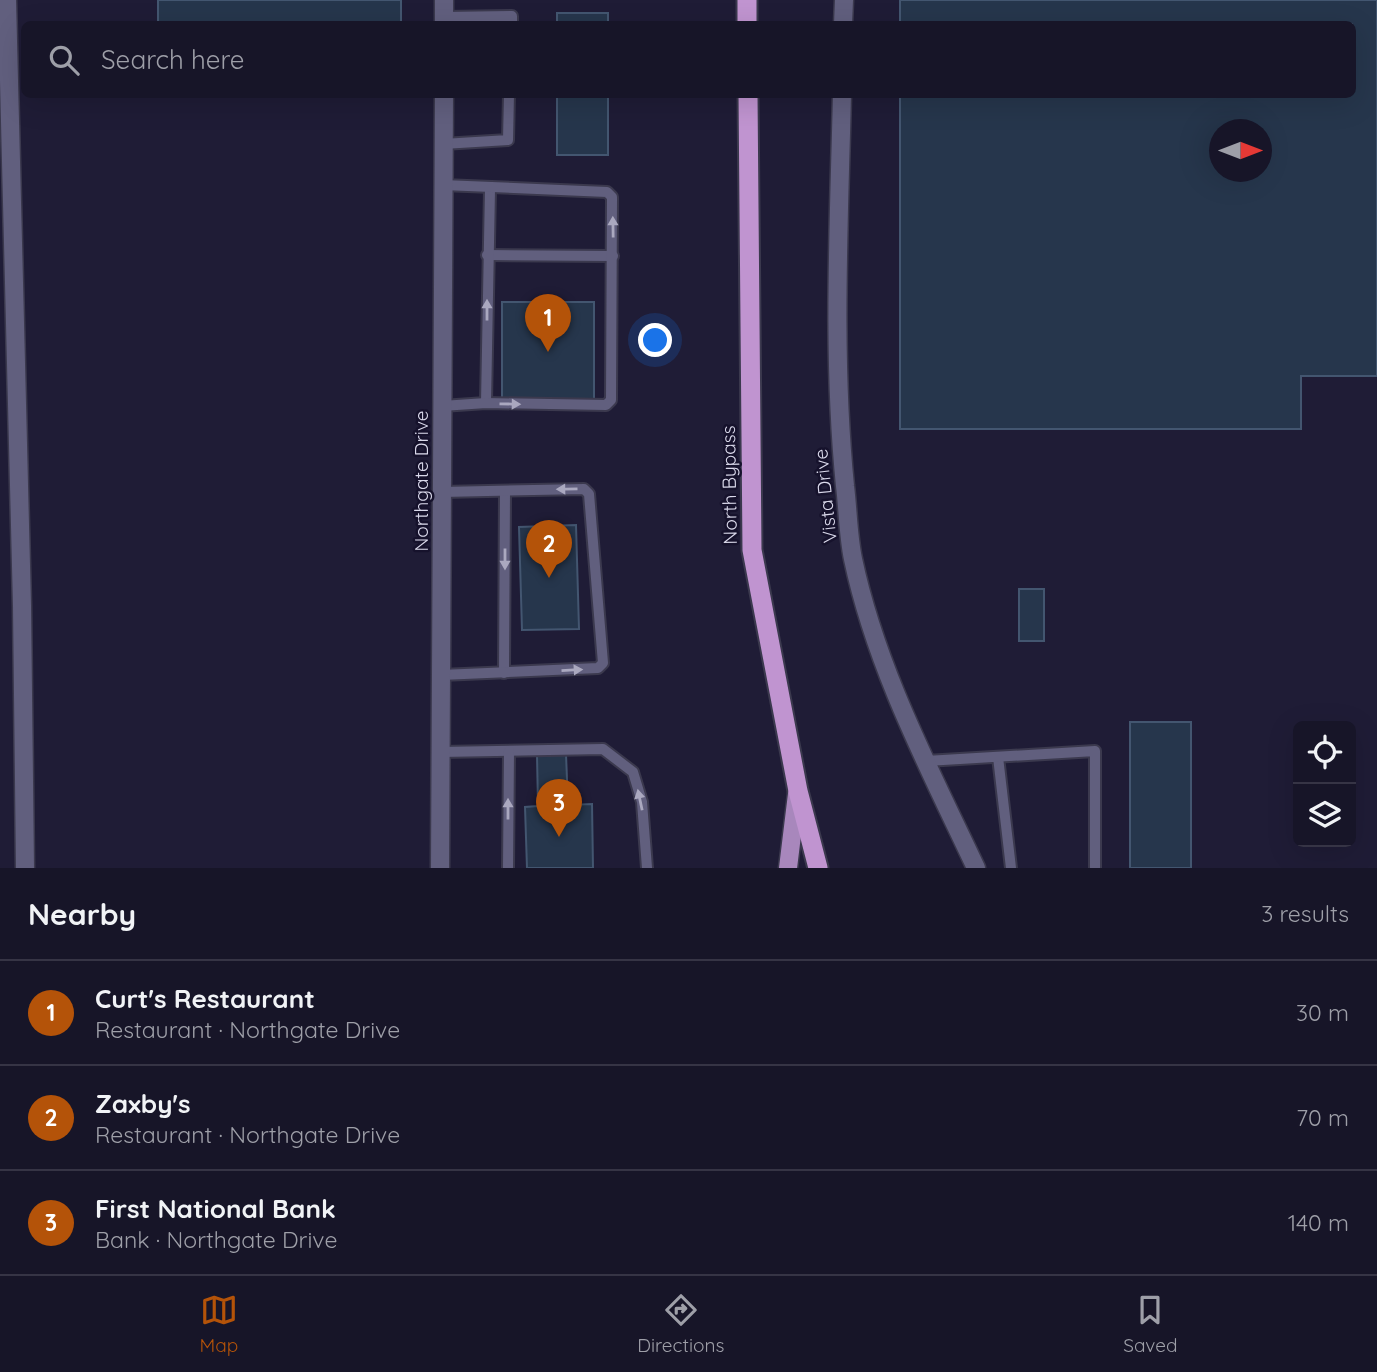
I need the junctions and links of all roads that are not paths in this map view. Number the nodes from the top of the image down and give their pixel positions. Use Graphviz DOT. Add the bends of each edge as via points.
graph roads {
  1 [pos="8,0"];
  2 [pos="747,0"];
  3 [pos="844,0"];
  4 [pos="444,14"];
  5 [pos="512,21"];
  6 [pos="747,21"];
  7 [pos="844,21"];
  8 [pos="444,98"];
  9 [pos="509,98"];
  10 [pos="748,98"];
  11 [pos="842,98"];
  12 [pos="5,122"];
  13 [pos="443,144"];
  14 [pos="443,185"];
  15 [pos="490,189"];
  16 [pos="487,255"];
  17 [pos="613,256"];
  18 [pos="486,403"];
  19 [pos="442,406"];
  20 [pos="505,491"];
  21 [pos="442,492"];
  22 [pos="504,673"];
  23 [pos="441,675"];
  24 [pos="509,751"];
  25 [pos="440,752"];
  26 [pos="998,757"];
  27 [pos="926,761"];
  28 [pos="798,790"];
  29 [pos="25,868"];
  30 [pos="440,868"];
  31 [pos="508,868"];
  32 [pos="647,868"];
  33 [pos="788,868"];
  34 [pos="818,868"];
  35 [pos="976,868"];
  36 [pos="1011,868"];
  37 [pos="1095,868"];
  1 -- 12 [label="street"];
  2 -- 6 [label="highway"];
  3 -- 7 [label="street"];
  4 -- 5 [label="lane" via="512,16"];
  8 -- 13 [label="street, Northgate Drive"];
  9 -- 13 [label="lane" via="508,140"];
  10 -- 28 [label="highway, North Bypass" via="752,550"];
  11 -- 27 [label="street, Vista Drive" via="839,429 853,558 878,650"];
  12 -- 29 [label="street" via="22,606"];
  13 -- 14 [label="street, Northgate Drive"];
  14 -- 15 [label="lane"];
  14 -- 19 [label="street, Northgate Drive"];
  15 -- 16 [label="lane"];
  17 -- 15 [label="lane, one-way" via="612,197 607,192"];
  16 -- 17 [label="lane"];
  18 -- 16 [label="lane, one-way"];
  18 -- 17 [label="lane, one-way" via="609,403"];
  18 -- 19 [label="lane"];
  19 -- 21 [label="street, Northgate Drive"];
  20 -- 21 [label="lane"];
  20 -- 22 [label="lane, one-way"];
  22 -- 20 [label="lane, one-way" via="598,668 603,663 589,494 584,489"];
  21 -- 23 [label="street, Northgate Drive"];
  22 -- 23 [label="lane"];
  23 -- 25 [label="street, Northgate Drive"];
  24 -- 25 [label="lane"];
  31 -- 24 [label="lane, one-way"];
  32 -- 24 [label="lane, one-way" via="642,802 633,772 603,749"];
  25 -- 30 [label="street, Northgate Drive"];
  26 -- 27 [label="lane"];
  26 -- 36 [label="lane"];
  26 -- 37 [label="lane" via="1095,751"];
  27 -- 35 [label="street, Vista Drive"];
  28 -- 33 [label="main road"];
  28 -- 34 [label="highway, North Bypass"];
}
